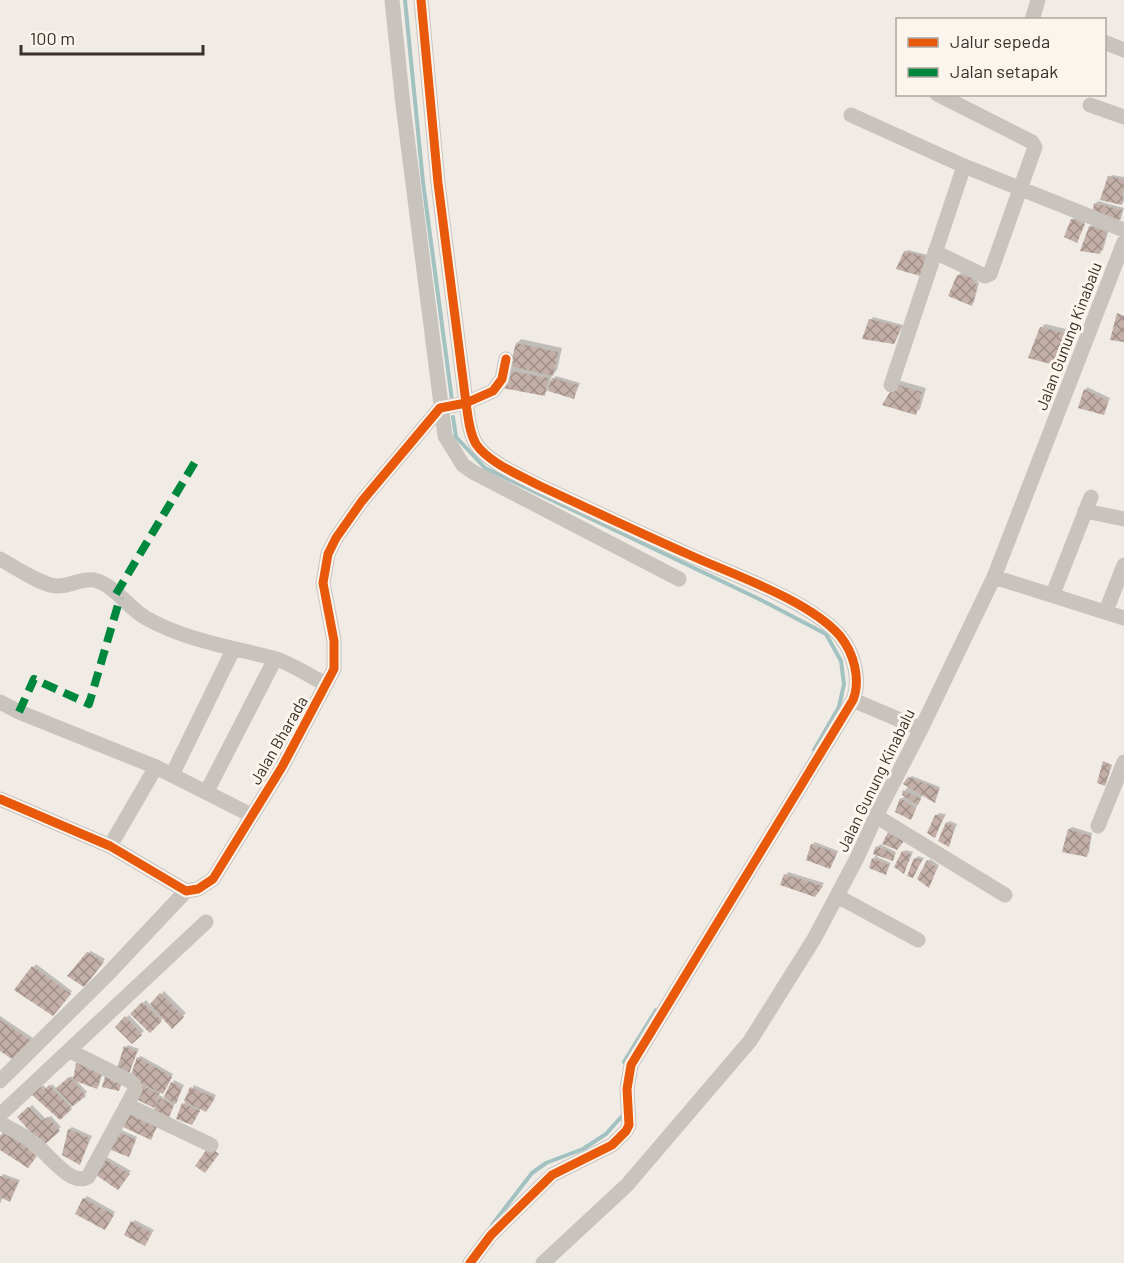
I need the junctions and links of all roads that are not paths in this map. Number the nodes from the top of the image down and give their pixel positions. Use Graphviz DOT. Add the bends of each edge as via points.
graph roads {
  1 [pos="392,0"];
  2 [pos="421,0"];
  3 [pos="1038,0"];
  4 [pos="1036,18"];
  5 [pos="1106,43"];
  6 [pos="1124,50"];
  7 [pos="941,96"];
  8 [pos="1090,105"];
  9 [pos="851,115"];
  10 [pos="1124,117"];
  11 [pos="964,166"];
  12 [pos="1020,187"];
  13 [pos="1124,230"];
  14 [pos="1124,242"];
  15 [pos="935,252"];
  16 [pos="506,359"];
  17 [pos="891,385"];
  18 [pos="453,406"];
  19 [pos="1091,496"];
  20 [pos="1085,511"];
  21 [pos="1124,519"];
  22 [pos="0,559"];
  23 [pos="1124,565"];
  24 [pos="994,577"];
  25 [pos="679,579"];
  26 [pos="1053,594"];
  27 [pos="1106,611"];
  28 [pos="1124,618"];
  29 [pos="233,650"];
  30 [pos="275,659"];
  31 [pos="326,684"];
  32 [pos="853,700"];
  33 [pos="0,702"];
  34 [pos="921,729"];
  35 [pos="1124,762"];
  36 [pos="156,767"];
  37 [pos="172,775"];
  38 [pos="207,791"];
  39 [pos="0,799"];
  40 [pos="251,815"];
  41 [pos="876,816"];
  42 [pos="1098,826"];
  43 [pos="110,846"];
  44 [pos="186,891"];
  45 [pos="1005,895"];
  46 [pos="837,896"];
  47 [pos="206,922"];
  48 [pos="918,940"];
  49 [pos="70,1051"];
  50 [pos="0,1081"];
  51 [pos="127,1105"];
  52 [pos="0,1115"];
  53 [pos="0,1122"];
  54 [pos="211,1145"];
  55 [pos="470,1263"];
  56 [pos="543,1263"];
  1 -- 18 [label="street" via="404,116"];
  2 -- 18 [label="street"];
  3 -- 4 [label="street"];
  5 -- 6 [label="street"];
  7 -- 12 [label="street" via="1034,144"];
  8 -- 10 [label="street"];
  9 -- 11 [label="street"];
  11 -- 12 [label="street"];
  11 -- 15 [label="street"];
  12 -- 13 [label="street"];
  12 -- 15 [label="street" via="988,276"];
  14 -- 24 [label="street, Jalan Gunung Kinabalu"];
  15 -- 17 [label="street"];
  16 -- 18 [label="street" via="498,385 483,396"];
  18 -- 25 [label="street" via="445,436 463,465"];
  18 -- 31 [label="street, Jalan Bharada" via="362,501 328,554 323,583 335,653 334,669"];
  18 -- 32 [label="street" via="469,422 482,451 505,468 776,593 826,623 843,640 852,657 857,681"];
  19 -- 20 [label="street"];
  20 -- 21 [label="street"];
  20 -- 26 [label="street"];
  22 -- 29 [label="street" via="56,586 95,580 164,628"];
  23 -- 27 [label="street"];
  24 -- 26 [label="street"];
  24 -- 34 [label="street, Jalan Gunung Kinabalu"];
  26 -- 27 [label="street"];
  27 -- 28 [label="street"];
  29 -- 30 [label="street"];
  29 -- 37 [label="street"];
  30 -- 31 [label="street"];
  30 -- 38 [label="street"];
  31 -- 40 [label="street, Jalan Bharada" via="282,767"];
  32 -- 34 [label="street"];
  32 -- 55 [label="street" via="631,1065 626,1131 612,1145 552,1175"];
  33 -- 36 [label="street"];
  34 -- 41 [label="street, Jalan Gunung Kinabalu"];
  35 -- 42 [label="street"];
  36 -- 37 [label="street"];
  36 -- 43 [label="street"];
  37 -- 38 [label="street"];
  38 -- 40 [label="street"];
  39 -- 43 [label="street"];
  40 -- 44 [label="street, Jalan Bharada" via="213,879 198,889"];
  41 -- 45 [label="street"];
  41 -- 46 [label="street, Jalan Gunung Kinabalu"];
  43 -- 44 [label="street"];
  44 -- 50 [label="street, Jalan Bharada"];
  46 -- 48 [label="street"];
  46 -- 56 [label="street, Jalan Gunung Kinabalu" via="750,1041 627,1185"];
  47 -- 49 [label="street"];
  49 -- 51 [label="street" via="130,1081 135,1090"];
  49 -- 52 [label="street"];
  51 -- 53 [label="street" via="88,1177 82,1180 65,1172 35,1143"];
  51 -- 54 [label="street"];
}
